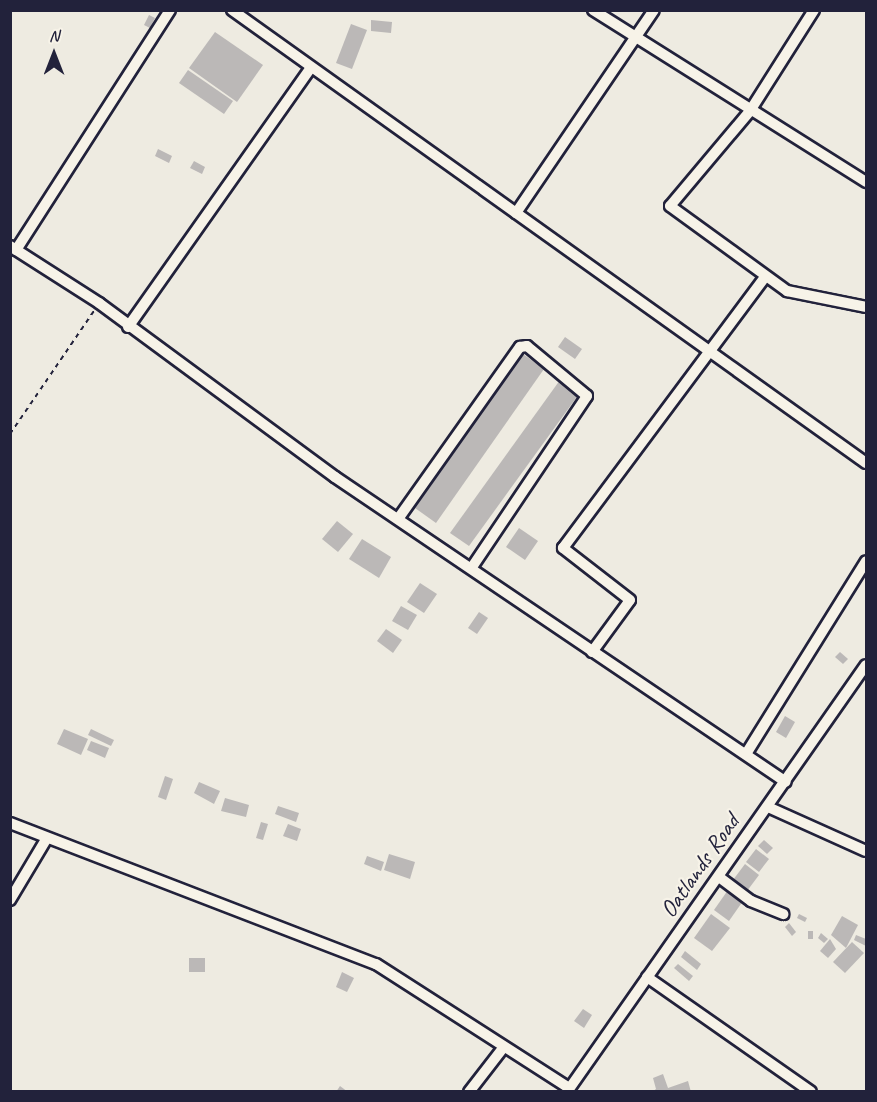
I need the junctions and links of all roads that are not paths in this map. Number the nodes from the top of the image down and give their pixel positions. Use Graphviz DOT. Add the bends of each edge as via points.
graph roads {
  1 [pos="170,10"];
  2 [pos="232,10"];
  3 [pos="593,10"];
  4 [pos="654,10"];
  5 [pos="814,10"];
  6 [pos="635,41"];
  7 [pos="311,68"];
  8 [pos="750,111"];
  9 [pos="867,183"];
  10 [pos="516,213"];
  11 [pos="13,248"];
  12 [pos="766,276"];
  13 [pos="867,307"];
  14 [pos="128,327"];
  15 [pos="712,351"];
  16 [pos="867,464"];
  17 [pos="398,519"];
  18 [pos="867,561"];
  19 [pos="472,567"];
  20 [pos="592,652"];
  21 [pos="867,665"];
  22 [pos="746,754"];
  23 [pos="786,782"];
  24 [pos="768,807"];
  25 [pos="10,823"];
  26 [pos="47,838"];
  27 [pos="867,851"];
  28 [pos="719,877"];
  29 [pos="10,900"];
  30 [pos="784,914"];
  31 [pos="647,977"];
  32 [pos="503,1048"];
  33 [pos="568,1090"];
  34 [pos="469,1092"];
  35 [pos="811,1092"];
  1 -- 11 [label="street"];
  2 -- 7 [label="street"];
  3 -- 6 [label="street"];
  4 -- 6 [label="street"];
  5 -- 8 [label="street"];
  6 -- 8 [label="street"];
  6 -- 10 [label="street"];
  7 -- 10 [label="street"];
  7 -- 14 [label="street"];
  8 -- 9 [label="street"];
  8 -- 12 [label="street" via="670,206"];
  10 -- 15 [label="street"];
  11 -- 14 [label="street" via="99,303"];
  12 -- 13 [label="street" via="787,291"];
  12 -- 15 [label="street"];
  14 -- 17 [label="street"];
  15 -- 16 [label="street"];
  15 -- 20 [label="street" via="563,548 630,600"];
  17 -- 19 [label="street"];
  17 -- 19 [label="street" via="520,347 527,346 586,396"];
  18 -- 22 [label="street"];
  19 -- 20 [label="street"];
  20 -- 22 [label="street"];
  21 -- 23 [label="street, Oatlands Road"];
  22 -- 23 [label="street"];
  23 -- 24 [label="street, Oatlands Road"];
  24 -- 27 [label="street"];
  24 -- 28 [label="street, Oatlands Road"];
  25 -- 26 [label="street"];
  26 -- 29 [label="street"];
  26 -- 32 [label="street" via="376,964"];
  28 -- 30 [label="street" via="751,900"];
  28 -- 31 [label="street, Oatlands Road"];
  31 -- 33 [label="street, Oatlands Road"];
  31 -- 35 [label="street"];
  32 -- 33 [label="street"];
  32 -- 34 [label="street"];
}
